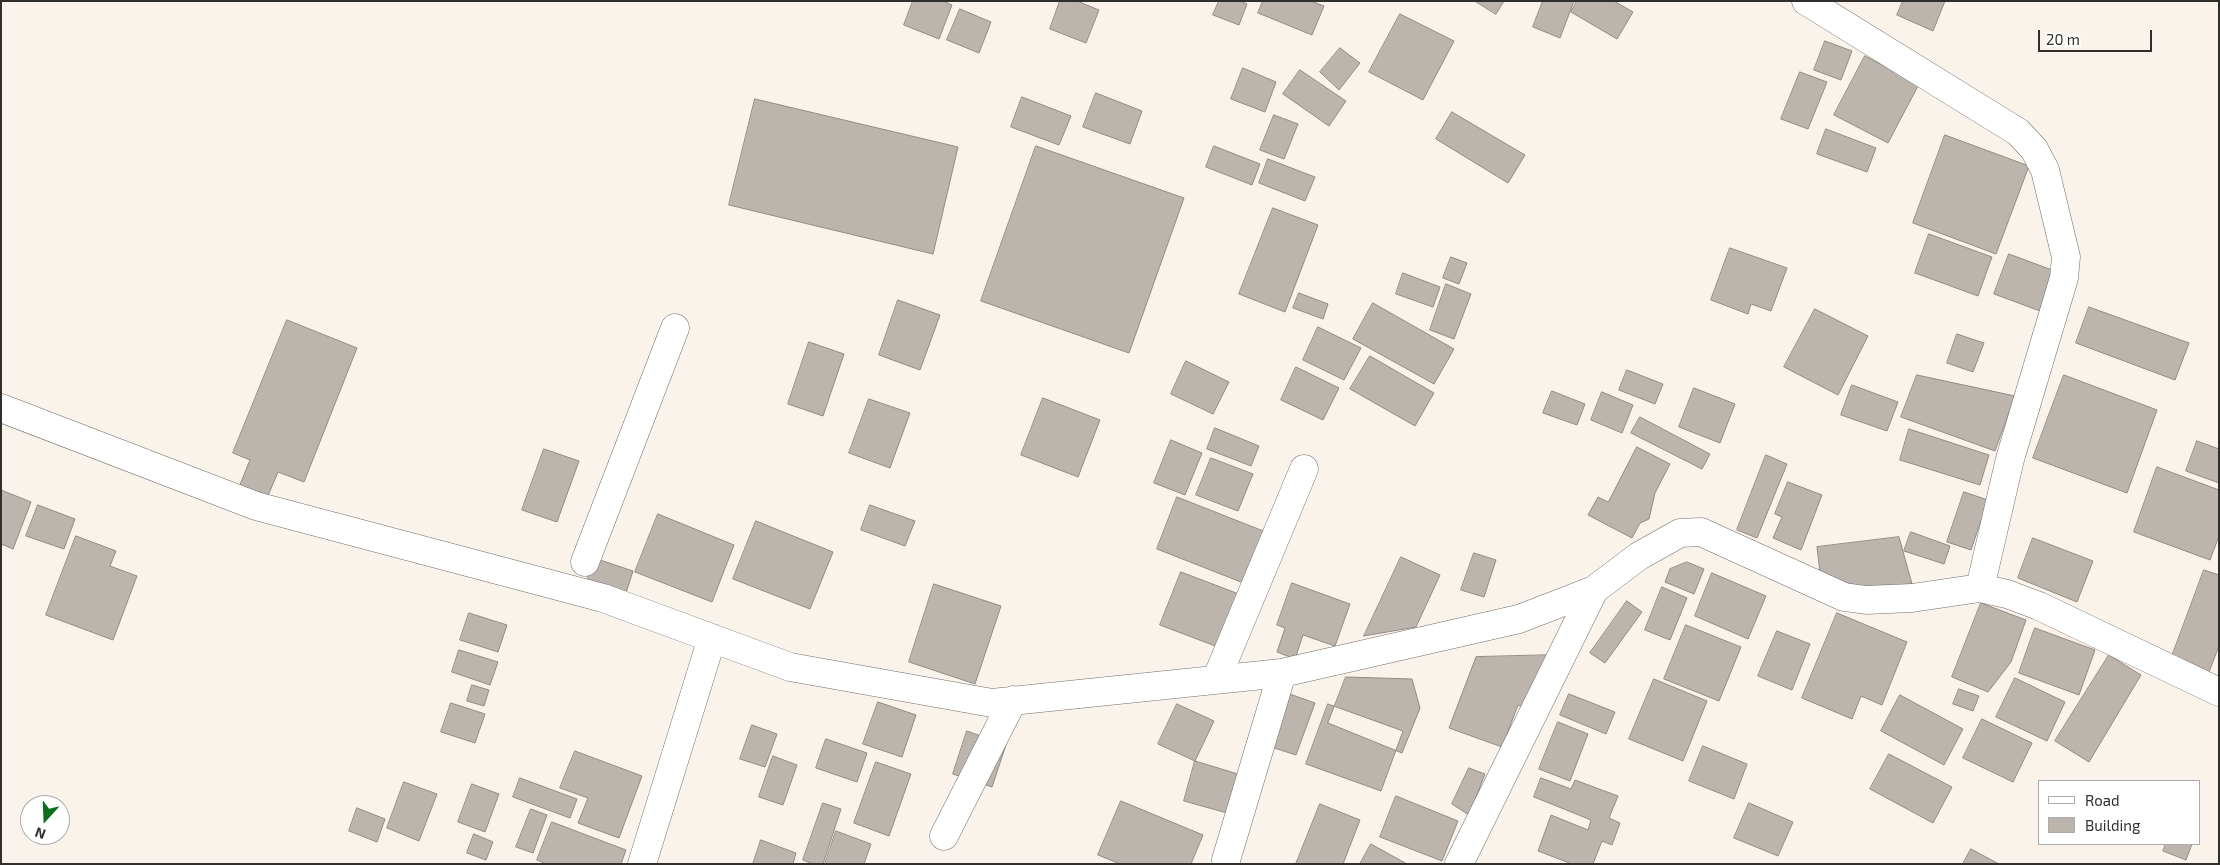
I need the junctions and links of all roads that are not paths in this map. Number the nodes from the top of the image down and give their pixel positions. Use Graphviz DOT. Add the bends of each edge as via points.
graph roads {
  1 [pos="1806,1"];
  2 [pos="675,328"];
  3 [pos="1,408"];
  4 [pos="1304,469"];
  5 [pos="585,562"];
  6 [pos="1980,588"];
  7 [pos="1594,590"];
  8 [pos="712,638"];
  9 [pos="1282,673"];
  10 [pos="1216,680"];
  11 [pos="2219,692"];
  12 [pos="1013,700"];
  13 [pos="944,836"];
  14 [pos="1226,860"];
  15 [pos="642,864"];
  16 [pos="1459,864"];
  1 -- 6 [label="street" via="2018,132 2034,149 2045,170 2066,257 2064,278 2010,458"];
  2 -- 5 [label="street"];
  3 -- 8 [label="street" via="256,506 603,598"];
  4 -- 10 [label="street"];
  6 -- 7 [label="street" via="1912,598 1866,600 1844,596 1700,532 1689,531 1639,556"];
  6 -- 11 [label="street" via="2039,606"];
  7 -- 9 [label="street" via="1519,619"];
  7 -- 16 [label="street"];
  8 -- 12 [label="street" via="790,667 992,703"];
  8 -- 15 [label="street"];
  9 -- 10 [label="street"];
  9 -- 14 [label="street"];
  10 -- 12 [label="street"];
  12 -- 13 [label="street"];
}
